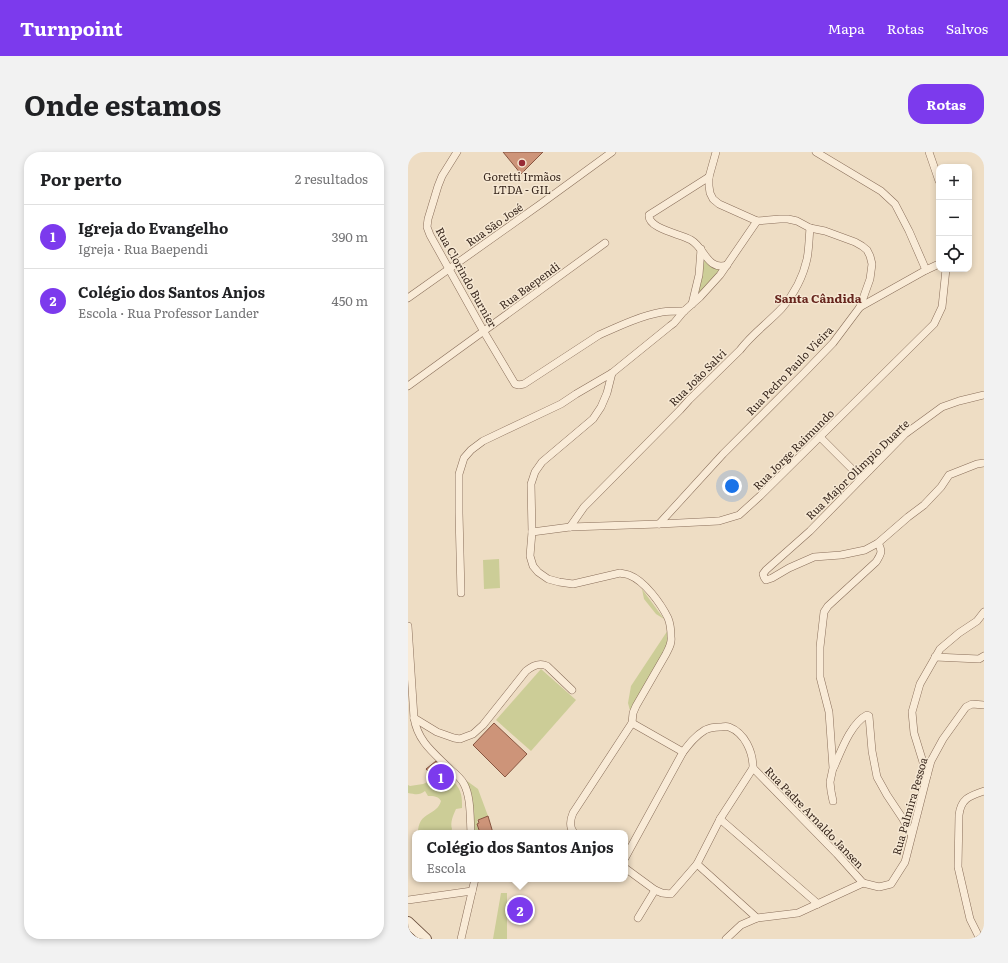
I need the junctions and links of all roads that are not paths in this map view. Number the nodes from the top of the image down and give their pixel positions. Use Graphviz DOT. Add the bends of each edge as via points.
graph roads {
  1 [pos="457,152"];
  2 [pos="612,152"];
  3 [pos="716,152"];
  4 [pos="816,152"];
  5 [pos="923,152"];
  6 [pos="929,154"];
  7 [pos="936,173"];
  8 [pos="709,176"];
  9 [pos="757,221"];
  10 [pos="810,228"];
  11 [pos="605,243"];
  12 [pos="701,249"];
  13 [pos="727,265"];
  14 [pos="936,265"];
  15 [pos="449,269"];
  16 [pos="926,270"];
  17 [pos="946,272"];
  18 [pos="408,298"];
  19 [pos="692,305"];
  20 [pos="860,307"];
  21 [pos="684,311"];
  22 [pos="484,332"];
  23 [pos="612,373"];
  24 [pos="408,386"];
  25 [pos="984,395"];
  26 [pos="820,437"];
  27 [pos="984,463"];
  28 [pos="861,478"];
  29 [pos="659,524"];
  30 [pos="570,527"];
  31 [pos="532,532"];
  32 [pos="878,543"];
  33 [pos="461,593"];
  34 [pos="984,612"];
  35 [pos="408,626"];
  36 [pos="984,656"];
  37 [pos="936,657"];
  38 [pos="572,690"];
  39 [pos="984,705"];
  40 [pos="414,718"];
  41 [pos="632,723"];
  42 [pos="683,752"];
  43 [pos="753,768"];
  44 [pos="833,768"];
  45 [pos="927,776"];
  46 [pos="984,791"];
  47 [pos="833,801"];
  48 [pos="720,819"];
  49 [pos="471,830"];
  50 [pos="572,830"];
  51 [pos="911,834"];
  52 [pos="628,853"];
  53 [pos="697,864"];
  54 [pos="628,870"];
  55 [pos="474,882"];
  56 [pos="863,884"];
  57 [pos="655,890"];
  58 [pos="472,891"];
  59 [pos="408,900"];
  60 [pos="818,904"];
  61 [pos="638,918"];
  62 [pos="757,918"];
  63 [pos="408,922"];
  64 [pos="426,939"];
  65 [pos="461,939"];
  66 [pos="726,939"];
  67 [pos="980,939"];
  1 -- 15 [label="street, Rua Clorindo Burnier" via="442,176 427,227"];
  2 -- 15 [label="street, Rua São José"];
  3 -- 8 [label="street, Rua Pedro Paulo Vieira"];
  4 -- 16 [label="street" via="881,191 895,204"];
  5 -- 6 [label="street"];
  6 -- 7 [label="street"];
  8 -- 9 [label="street, Rua Pedro Paulo Vieira" via="713,199"];
  8 -- 12 [label="street" via="649,215 650,221 660,229 690,240"];
  9 -- 10 [label="street, Rua Pedro Paulo Vieira" via="788,219"];
  9 -- 13 [label="street"];
  10 -- 20 [label="street, Rua Pedro Paulo Vieira" via="854,242 867,250 872,264 870,279"];
  10 -- 30 [label="street, Rua João Salvi" via="802,278 782,308 584,507"];
  11 -- 22 [label="street, Rua Baependi"];
  12 -- 13 [label="street" via="714,265"];
  12 -- 19 [label="street"];
  13 -- 19 [label="street"];
  14 -- 16 [label="street"];
  15 -- 18 [label="street, Rua São José"];
  15 -- 22 [label="street, Rua Clorindo Burnier"];
  16 -- 20 [label="street"];
  17 -- 26 [label="street, Rua Jorge Raimundo" via="942,307 934,324"];
  19 -- 21 [label="street"];
  20 -- 29 [label="street, Rua Pedro Paulo Vieira" via="833,343 723,454"];
  21 -- 22 [label="street, Rua Clorindo Burnier" via="647,316 605,333 519,385 512,380"];
  21 -- 23 [label="street" via="674,323"];
  22 -- 24 [label="street, Rua Baependi"];
  23 -- 31 [label="street" via="607,393 593,419 542,462 536,472 531,484"];
  23 -- 33 [label="street" via="560,404 483,440 464,458 459,474"];
  25 -- 28 [label="street, Rua Major Olímpio Duarte" via="942,407 905,434"];
  26 -- 28 [label="street"];
  26 -- 29 [label="street, Rua Jorge Raimundo" via="739,515 719,521"];
  27 -- 32 [label="street" via="950,475 932,497"];
  28 -- 32 [label="street, Rua Major Olímpio Duarte" via="810,531 763,574 766,580 814,557 865,550"];
  29 -- 30 [label="street, Rua Jorge Raimundo"];
  30 -- 31 [label="street, Rua Jorge Raimundo"];
  31 -- 41 [label="street" via="530,556 533,566 548,579 573,584 620,573 628,574 652,594 669,620 672,637 670,645 636,706"];
  32 -- 44 [label="street" via="882,550 876,562 824,612 820,677 829,712"];
  34 -- 37 [label="street" via="977,621 940,649"];
  35 -- 40 [label="street"];
  36 -- 37 [label="street" via="979,659"];
  37 -- 45 [label="street" via="920,684 912,712 914,733"];
  38 -- 40 [label="street" via="547,666 538,665 526,671 483,725 465,738 454,738 437,732"];
  39 -- 45 [label="street, Rua Palmira Pessoa" via="972,704 966,707 943,739 931,761"];
  40 -- 49 [label="street" via="415,726 427,746 464,783"];
  41 -- 42 [label="street"];
  41 -- 50 [label="street" via="573,813 570,820"];
  42 -- 43 [label="street, Rua Padre Arnaldo Jansen" via="694,738 706,730 728,727 744,738 751,754"];
  42 -- 52 [label="street, Rua Padre Arnaldo Jansen"];
  43 -- 48 [label="street"];
  43 -- 56 [label="street, Rua Padre Arnaldo Jansen"];
  44 -- 47 [label="street" via="830,782"];
  44 -- 51 [label="street" via="855,725 862,717 869,716 877,777"];
  45 -- 51 [label="street, Rua Palmira Pessoa"];
  46 -- 67 [label="street" via="966,799 962,803 959,815 958,868 970,920"];
  48 -- 53 [label="street"];
  48 -- 60 [label="street"];
  51 -- 56 [label="street, Rua Palmira Pessoa" via="905,862 891,884 879,887"];
  53 -- 57 [label="street" via="671,894"];
  53 -- 62 [label="street"];
  54 -- 57 [label="street"];
  55 -- 58 [label="street"];
  56 -- 60 [label="street, Rua Padre Arnaldo Jansen"];
  57 -- 61 [label="street"];
  58 -- 59 [label="street"];
  58 -- 65 [label="street"];
  60 -- 62 [label="street, Rua Padre Arnaldo Jansen" via="798,913"];
  62 -- 66 [label="street, Rua Padre Arnaldo Jansen" via="741,925"];
  63 -- 64 [label="main road"];
}
